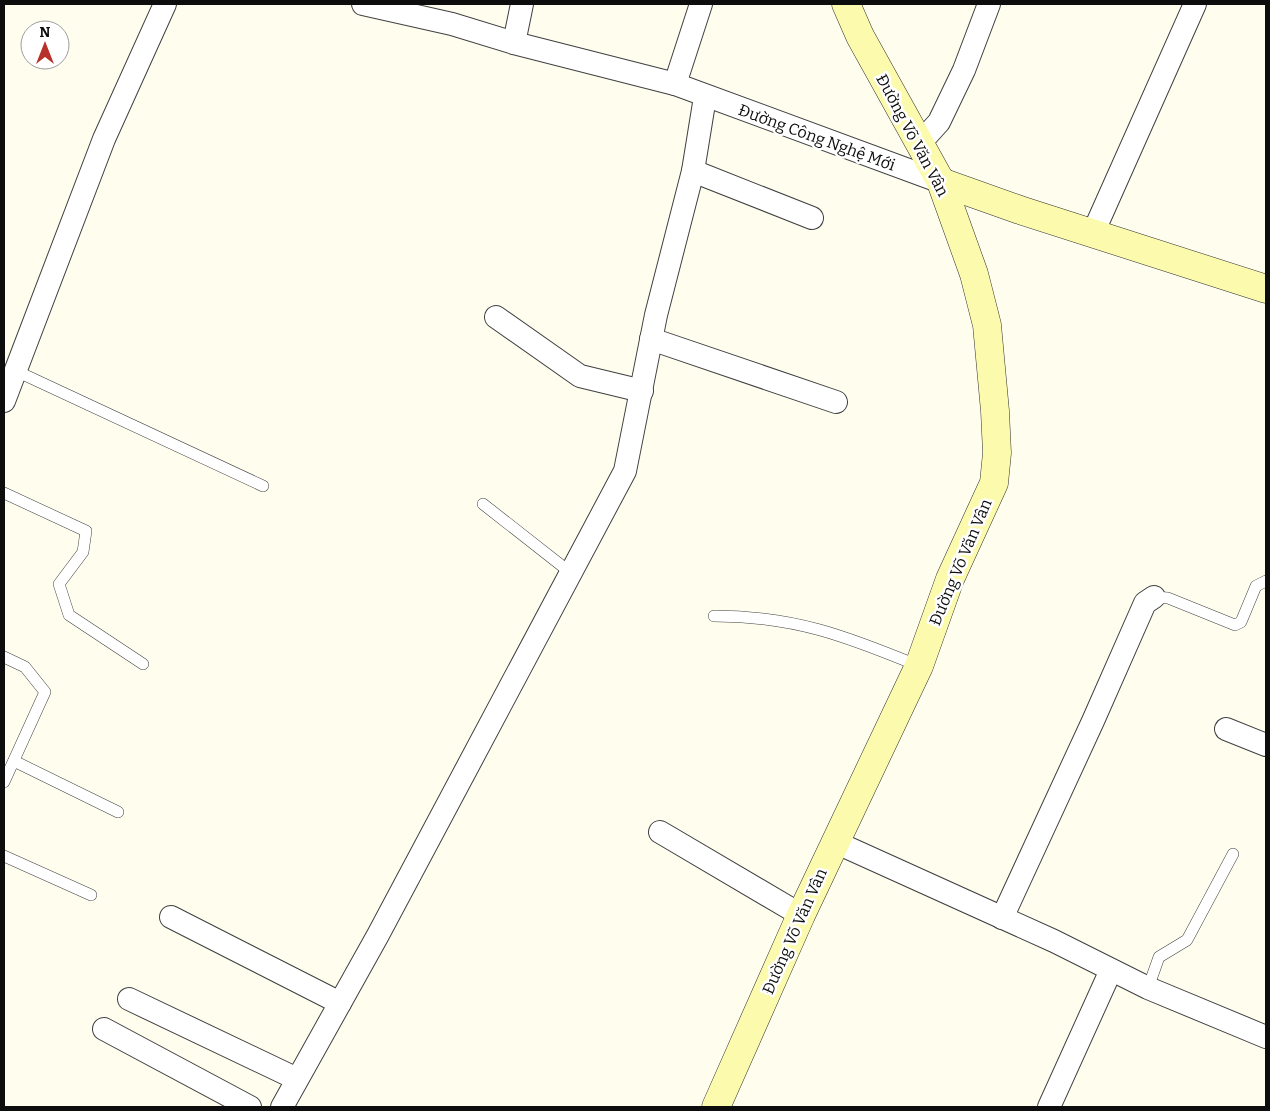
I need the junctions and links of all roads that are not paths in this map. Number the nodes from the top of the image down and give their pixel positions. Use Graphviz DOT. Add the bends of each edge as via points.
graph roads {
  1 [pos="165,4"];
  2 [pos="363,4"];
  3 [pos="522,4"];
  4 [pos="701,4"];
  5 [pos="846,4"];
  6 [pos="989,4"];
  7 [pos="1195,4"];
  8 [pos="438,12"];
  9 [pos="514,43"];
  10 [pos="675,84"];
  11 [pos="705,97"];
  12 [pos="920,143"];
  13 [pos="693,171"];
  14 [pos="941,182"];
  15 [pos="812,218"];
  16 [pos="1093,234"];
  17 [pos="1266,289"];
  18 [pos="496,317"];
  19 [pos="651,339"];
  20 [pos="13,356"];
  21 [pos="642,391"];
  22 [pos="4,401"];
  23 [pos="836,402"];
  24 [pos="263,486"];
  25 [pos="4,493"];
  26 [pos="483,504"];
  27 [pos="571,573"];
  28 [pos="1266,581"];
  29 [pos="1154,597"];
  30 [pos="714,616"];
  31 [pos="4,657"];
  32 [pos="143,664"];
  33 [pos="919,666"];
  34 [pos="1226,729"];
  35 [pos="1266,745"];
  36 [pos="14,761"];
  37 [pos="4,782"];
  38 [pos="118,812"];
  39 [pos="660,832"];
  40 [pos="835,842"];
  41 [pos="1233,854"];
  42 [pos="4,856"];
  43 [pos="91,895"];
  44 [pos="801,915"];
  45 [pos="171,917"];
  46 [pos="1002,918"];
  47 [pos="1111,970"];
  48 [pos="1148,988"];
  49 [pos="129,999"];
  50 [pos="340,1003"];
  51 [pos="104,1029"];
  52 [pos="1266,1037"];
  53 [pos="297,1079"];
  54 [pos="250,1107"];
  55 [pos="282,1107"];
  56 [pos="716,1107"];
  57 [pos="1049,1107"];
  1 -- 20 [label="street"];
  2 -- 8 [label="street, Đường Công Nghệ Mới"];
  3 -- 9 [label="street"];
  4 -- 10 [label="street"];
  5 -- 12 [label="street, Đường Võ Văn Vân" via="860,36"];
  6 -- 12 [label="street" via="964,70 939,122"];
  7 -- 16 [label="street"];
  8 -- 9 [label="street, Đường Công Nghệ Mới"];
  9 -- 10 [label="street, Đường Công Nghệ Mới"];
  10 -- 11 [label="street, Đường Công Nghệ Mới"];
  11 -- 13 [label="street"];
  11 -- 14 [label="street, Đường Công Nghệ Mới"];
  12 -- 14 [label="street, Đường Võ Văn Vân"];
  13 -- 15 [label="street"];
  13 -- 19 [label="street"];
  14 -- 16 [label="street, Đường Công Nghệ Mới"];
  14 -- 33 [label="street, Đường Võ Văn Vân" via="974,274 987,325 997,453 994,483 950,579"];
  16 -- 17 [label="street, Đường Công Nghệ Mới"];
  18 -- 21 [label="street" via="580,376"];
  19 -- 21 [label="street"];
  19 -- 23 [label="street"];
  20 -- 22 [label="street"];
  20 -- 24 [label="lane"];
  21 -- 27 [label="street" via="625,471"];
  25 -- 32 [label="lane" via="86,531 83,552 59,584 69,615"];
  26 -- 27 [label="lane"];
  27 -- 50 [label="street"];
  28 -- 29 [label="lane" via="1256,586 1245,616 1234,625 1168,598"];
  29 -- 46 [label="street" via="1145,602"];
  30 -- 33 [label="lane" via="799,623 852,638"];
  31 -- 36 [label="lane" via="24,668 45,692"];
  33 -- 40 [label="street, Đường Võ Văn Vân"];
  34 -- 35 [label="street"];
  36 -- 37 [label="lane"];
  36 -- 38 [label="lane"];
  39 -- 44 [label="street"];
  40 -- 44 [label="street, Đường Võ Văn Vân"];
  40 -- 46 [label="street"];
  41 -- 48 [label="lane" via="1187,940 1159,957"];
  42 -- 43 [label="lane"];
  44 -- 56 [label="street, Đường Võ Văn Vân"];
  45 -- 50 [label="street"];
  46 -- 47 [label="street"];
  47 -- 48 [label="street"];
  47 -- 57 [label="street"];
  48 -- 52 [label="street"];
  49 -- 53 [label="street"];
  50 -- 53 [label="street"];
  51 -- 54 [label="street"];
  53 -- 55 [label="street"];
}
